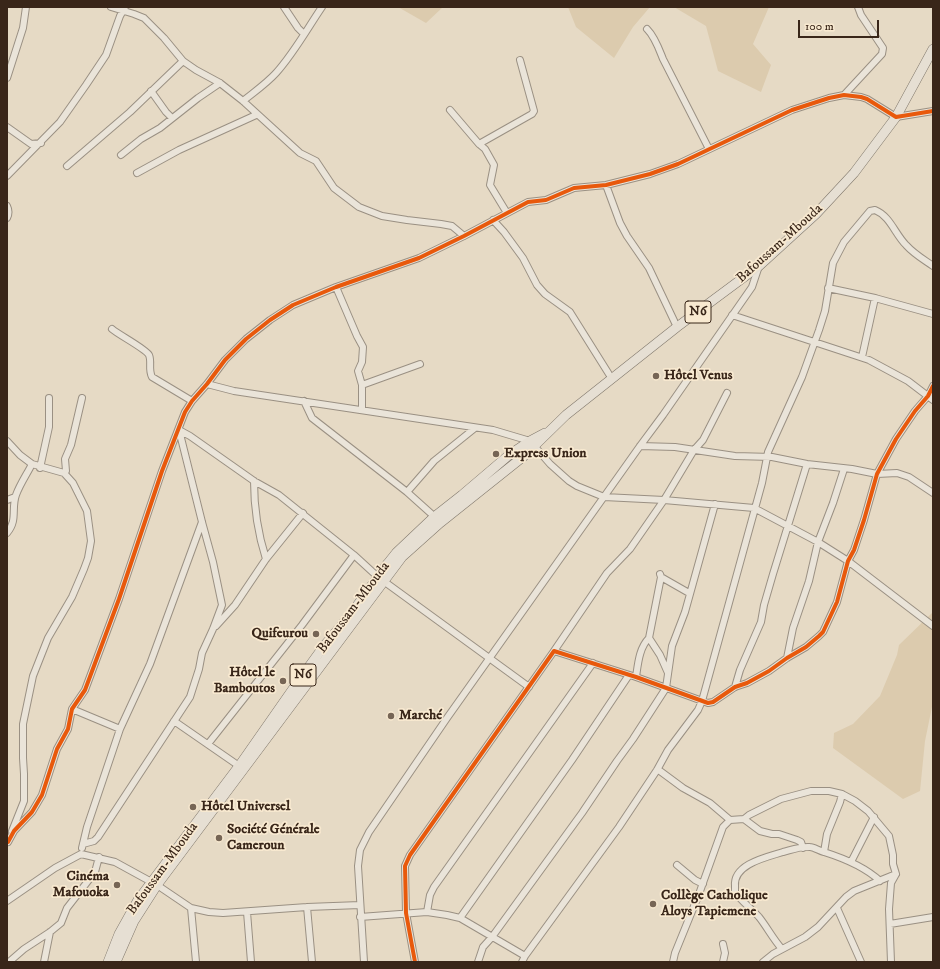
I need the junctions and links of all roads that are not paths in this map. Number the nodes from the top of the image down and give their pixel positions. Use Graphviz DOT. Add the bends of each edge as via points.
graph roads {
  1 [pos="26,7"];
  2 [pos="111,7"];
  3 [pos="284,7"];
  4 [pos="322,7"];
  5 [pos="858,7"];
  6 [pos="124,8"];
  7 [pos="298,28"];
  8 [pos="647,29"];
  9 [pos="304,34"];
  10 [pos="298,44"];
  11 [pos="933,49"];
  12 [pos="520,60"];
  13 [pos="184,61"];
  14 [pos="7,78"];
  15 [pos="220,83"];
  16 [pos="152,91"];
  17 [pos="844,95"];
  18 [pos="243,101"];
  19 [pos="450,110"];
  20 [pos="932,110"];
  21 [pos="256,115"];
  22 [pos="896,117"];
  23 [pos="172,118"];
  24 [pos="7,126"];
  25 [pos="41,143"];
  26 [pos="479,144"];
  27 [pos="709,149"];
  28 [pos="121,155"];
  29 [pos="67,166"];
  30 [pos="137,173"];
  31 [pos="7,176"];
  32 [pos="606,185"];
  33 [pos="7,206"];
  34 [pos="507,213"];
  35 [pos="7,218"];
  36 [pos="493,220"];
  37 [pos="464,236"];
  38 [pos="760,266"];
  39 [pos="933,266"];
  40 [pos="336,287"];
  41 [pos="828,288"];
  42 [pos="875,298"];
  43 [pos="933,314"];
  44 [pos="732,315"];
  45 [pos="677,327"];
  46 [pos="112,329"];
  47 [pos="814,341"];
  48 [pos="862,357"];
  49 [pos="420,364"];
  50 [pos="612,379"];
  51 [pos="208,384"];
  52 [pos="362,384"];
  53 [pos="933,386"];
  54 [pos="727,393"];
  55 [pos="928,396"];
  56 [pos="49,398"];
  57 [pos="82,398"];
  58 [pos="933,400"];
  59 [pos="192,401"];
  60 [pos="304,401"];
  61 [pos="362,410"];
  62 [pos="475,428"];
  63 [pos="179,430"];
  64 [pos="7,441"];
  65 [pos="532,443"];
  66 [pos="640,446"];
  67 [pos="694,450"];
  68 [pos="767,457"];
  69 [pos="32,464"];
  70 [pos="807,464"];
  71 [pos="40,468"];
  72 [pos="844,469"];
  73 [pos="64,473"];
  74 [pos="877,474"];
  75 [pos="254,481"];
  76 [pos="407,492"];
  77 [pos="933,493"];
  78 [pos="15,497"];
  79 [pos="604,497"];
  80 [pos="7,500"];
  81 [pos="664,500"];
  82 [pos="715,504"];
  83 [pos="754,508"];
  84 [pos="303,513"];
  85 [pos="437,520"];
  86 [pos="202,522"];
  87 [pos="788,526"];
  88 [pos="7,534"];
  89 [pos="818,542"];
  90 [pos="354,555"];
  91 [pos="266,559"];
  92 [pos="848,561"];
  93 [pos="381,579"];
  94 [pos="689,593"];
  95 [pos="933,626"];
  96 [pos="213,629"];
  97 [pos="649,638"];
  98 [pos="554,650"];
  99 [pos="490,658"];
  100 [pos="787,658"];
  101 [pos="593,663"];
  102 [pos="668,672"];
  103 [pos="629,675"];
  104 [pos="636,677"];
  105 [pos="529,686"];
  106 [pos="735,687"];
  107 [pos="666,688"];
  108 [pos="702,701"];
  109 [pos="72,709"];
  110 [pos="174,721"];
  111 [pos="120,729"];
  112 [pos="208,744"];
  113 [pos="242,768"];
  114 [pos="657,770"];
  115 [pos="842,794"];
  116 [pos="874,817"];
  117 [pos="744,819"];
  118 [pos="730,820"];
  119 [pos="8,843"];
  120 [pos="83,844"];
  121 [pos="803,848"];
  122 [pos="824,852"];
  123 [pos="81,854"];
  124 [pos="99,857"];
  125 [pos="851,862"];
  126 [pos="677,865"];
  127 [pos="896,874"];
  128 [pos="880,881"];
  129 [pos="154,884"];
  130 [pos="703,884"];
  131 [pos="7,901"];
  132 [pos="360,905"];
  133 [pos="308,907"];
  134 [pos="191,908"];
  135 [pos="837,908"];
  136 [pos="247,912"];
  137 [pos="427,912"];
  138 [pos="406,913"];
  139 [pos="360,917"];
  140 [pos="933,917"];
  141 [pos="460,918"];
  142 [pos="890,924"];
  143 [pos="50,932"];
  144 [pos="492,937"];
  145 [pos="724,944"];
  146 [pos="782,949"];
  147 [pos="524,959"];
  148 [pos="9,962"];
  149 [pos="44,962"];
  150 [pos="108,962"];
  151 [pos="116,962"];
  152 [pos="196,962"];
  153 [pos="251,962"];
  154 [pos="312,962"];
  155 [pos="364,962"];
  156 [pos="415,962"];
  157 [pos="478,962"];
  158 [pos="673,962"];
  159 [pos="723,962"];
  160 [pos="763,962"];
  161 [pos="861,962"];
  162 [pos="891,962"];
  1 -- 14 [label="street" via="23,28"];
  2 -- 6 [label="street"];
  3 -- 7 [label="street"];
  4 -- 9 [label="street"];
  5 -- 17 [label="street" via="883,48 882,54"];
  6 -- 13 [label="street" via="144,18"];
  6 -- 25 [label="street" via="106,55 60,122"];
  7 -- 9 [label="street"];
  7 -- 10 [label="street"];
  8 -- 27 [label="street"];
  9 -- 10 [label="street"];
  10 -- 18 [label="street" via="276,73"];
  11 -- 22 [label="highway, Bafoussam-Mbouda / N6"];
  12 -- 26 [label="street" via="534,112"];
  13 -- 15 [label="street"];
  13 -- 16 [label="street"];
  15 -- 18 [label="street"];
  15 -- 23 [label="street"];
  16 -- 23 [label="street"];
  16 -- 29 [label="street"];
  17 -- 22 [label="street" via="867,99"];
  17 -- 27 [label="street" via="792,110"];
  18 -- 21 [label="street"];
  19 -- 26 [label="street"];
  20 -- 22 [label="street"];
  21 -- 30 [label="street" via="179,150"];
  21 -- 37 [label="street" via="300,153 316,161 334,188 359,207 382,216 452,226"];
  22 -- 38 [label="highway, Bafoussam-Mbouda / N6" via="835,194"];
  23 -- 28 [label="street"];
  24 -- 25 [label="street" via="31,144"];
  25 -- 31 [label="street"];
  26 -- 34 [label="street" via="494,165 490,185"];
  27 -- 32 [label="street" via="650,174"];
  32 -- 34 [label="street" via="574,188 546,200 528,202"];
  32 -- 45 [label="street" via="620,223 648,268"];
  33 -- 35 [label="street"];
  34 -- 36 [label="street"];
  36 -- 37 [label="street"];
  36 -- 50 [label="street" via="523,258 537,285 570,312"];
  37 -- 40 [label="street" via="419,258"];
  38 -- 44 [label="street" via="752,286"];
  38 -- 45 [label="highway, Bafoussam-Mbouda / N6"];
  39 -- 41 [label="street" via="905,244 884,215 872,210 840,248 831,270"];
  40 -- 51 [label="street" via="293,305 270,320 225,360"];
  40 -- 52 [label="street" via="363,347 362,362 358,371"];
  41 -- 42 [label="street"];
  41 -- 47 [label="street" via="825,310"];
  42 -- 43 [label="street"];
  42 -- 48 [label="street"];
  44 -- 47 [label="street"];
  44 -- 66 [label="street"];
  45 -- 50 [label="highway, Bafoussam-Mbouda / N6"];
  46 -- 59 [label="street" via="149,355 152,377"];
  47 -- 48 [label="street"];
  47 -- 68 [label="street" via="802,377"];
  48 -- 55 [label="street" via="894,373"];
  49 -- 52 [label="street"];
  50 -- 65 [label="highway, Bafoussam-Mbouda / N6"];
  51 -- 59 [label="street"];
  51 -- 60 [label="street"];
  52 -- 61 [label="street"];
  53 -- 55 [label="street"];
  54 -- 67 [label="street" via="703,440"];
  55 -- 58 [label="street"];
  55 -- 74 [label="street" via="896,439"];
  56 -- 71 [label="street" via="49,427"];
  57 -- 73 [label="street" via="71,445 65,459"];
  59 -- 63 [label="street"];
  60 -- 61 [label="street"];
  60 -- 76 [label="street" via="312,418"];
  61 -- 62 [label="street"];
  62 -- 65 [label="street" via="493,430"];
  62 -- 76 [label="street" via="434,461"];
  63 -- 75 [label="street"];
  63 -- 86 [label="street"];
  63 -- 109 [label="street" via="87,683"];
  64 -- 69 [label="street"];
  65 -- 79 [label="street" via="569,481"];
  65 -- 85 [label="highway, Bafoussam-Mbouda / N6" via="509,455"];
  66 -- 67 [label="street"];
  66 -- 79 [label="street"];
  67 -- 68 [label="street" via="735,456"];
  67 -- 81 [label="street"];
  68 -- 70 [label="street"];
  68 -- 83 [label="street"];
  69 -- 71 [label="street"];
  69 -- 78 [label="street"];
  70 -- 72 [label="street"];
  70 -- 87 [label="street"];
  71 -- 73 [label="street"];
  72 -- 74 [label="street"];
  72 -- 89 [label="street"];
  73 -- 119 [label="street" via="73,483 87,511 91,546 72,597 48,638 33,676 23,724 24,801"];
  74 -- 77 [label="street" via="903,474"];
  74 -- 92 [label="street" via="859,535"];
  75 -- 84 [label="street"];
  75 -- 91 [label="street" via="258,529"];
  76 -- 85 [label="street"];
  78 -- 80 [label="street"];
  78 -- 88 [label="street" via="14,519"];
  79 -- 81 [label="street"];
  79 -- 99 [label="street"];
  81 -- 82 [label="street"];
  81 -- 98 [label="street" via="630,549 607,573"];
  82 -- 83 [label="street"];
  82 -- 94 [label="street"];
  83 -- 87 [label="street"];
  83 -- 108 [label="street"];
  84 -- 90 [label="street"];
  84 -- 91 [label="street"];
  85 -- 93 [label="highway, Bafoussam-Mbouda / N6" via="396,553"];
  86 -- 96 [label="street" via="222,605"];
  86 -- 111 [label="street" via="150,664"];
  87 -- 89 [label="street"];
  87 -- 106 [label="street" via="765,600 761,622"];
  89 -- 92 [label="street"];
  89 -- 100 [label="street"];
  90 -- 93 [label="street"];
  90 -- 112 [label="street"];
  91 -- 96 [label="street" via="235,605"];
  92 -- 95 [label="street"];
  92 -- 100 [label="street" via="836,602 823,632 806,647"];
  93 -- 99 [label="street"];
  93 -- 113 [label="highway, Bafoussam-Mbouda / N6"];
  94 -- 97 [label="street" via="660,575"];
  94 -- 102 [label="street" via="672,646"];
  96 -- 110 [label="street" via="202,652 190,697"];
  97 -- 102 [label="street"];
  97 -- 104 [label="street" via="640,653"];
  98 -- 101 [label="street"];
  98 -- 105 [label="street"];
  99 -- 105 [label="street"];
  99 -- 132 [label="street" via="364,841 358,857"];
  100 -- 106 [label="street" via="769,671"];
  101 -- 103 [label="street"];
  101 -- 137 [label="street" via="434,887"];
  102 -- 107 [label="street"];
  103 -- 104 [label="street"];
  103 -- 141 [label="street"];
  104 -- 107 [label="street"];
  105 -- 138 [label="street" via="410,854 405,866"];
  106 -- 108 [label="street" via="713,702"];
  107 -- 108 [label="street"];
  107 -- 144 [label="street" via="582,813"];
  108 -- 114 [label="street"];
  109 -- 111 [label="street"];
  109 -- 119 [label="street" via="68,729 57,749 42,795 32,812 14,831"];
  110 -- 112 [label="street"];
  110 -- 120 [label="street" via="98,837 94,842"];
  111 -- 120 [label="street"];
  112 -- 113 [label="street"];
  113 -- 129 [label="highway, Bafoussam-Mbouda / N6"];
  114 -- 118 [label="street" via="710,803"];
  114 -- 147 [label="street"];
  115 -- 116 [label="street"];
  115 -- 117 [label="street" via="811,791 791,796"];
  115 -- 122 [label="street" via="827,834"];
  116 -- 125 [label="street"];
  116 -- 127 [label="street" via="889,836"];
  117 -- 118 [label="street"];
  117 -- 121 [label="street" via="760,831 797,840"];
  118 -- 130 [label="street" via="723,827"];
  120 -- 123 [label="street"];
  121 -- 122 [label="street" via="810,846"];
  121 -- 146 [label="street" via="758,860 744,867 734,882 735,892 759,917"];
  122 -- 125 [label="street"];
  123 -- 124 [label="street"];
  123 -- 131 [label="street" via="54,868"];
  124 -- 129 [label="street" via="115,862"];
  124 -- 143 [label="street" via="95,872 67,908 61,923"];
  125 -- 128 [label="street"];
  126 -- 130 [label="street"];
  127 -- 128 [label="street"];
  127 -- 142 [label="street" via="891,883"];
  128 -- 135 [label="street" via="854,891"];
  129 -- 134 [label="street"];
  129 -- 150 [label="highway, Bafoussam-Mbouda / N6" via="138,900 127,918"];
  129 -- 151 [label="highway, Bafoussam-Mbouda / N6"];
  130 -- 158 [label="street"];
  132 -- 133 [label="street"];
  132 -- 139 [label="street"];
  133 -- 136 [label="street"];
  133 -- 154 [label="street"];
  134 -- 136 [label="street" via="223,913"];
  134 -- 152 [label="street"];
  135 -- 146 [label="street" via="805,938"];
  135 -- 161 [label="street"];
  136 -- 153 [label="street"];
  137 -- 138 [label="street"];
  137 -- 141 [label="street"];
  138 -- 139 [label="street"];
  138 -- 156 [label="street"];
  139 -- 155 [label="street"];
  140 -- 142 [label="street"];
  141 -- 144 [label="street"];
  142 -- 162 [label="street"];
  143 -- 148 [label="street"];
  143 -- 149 [label="street"];
  144 -- 147 [label="street"];
  144 -- 157 [label="street" via="483,947"];
  145 -- 159 [label="street"];
  146 -- 160 [label="street"];
}
